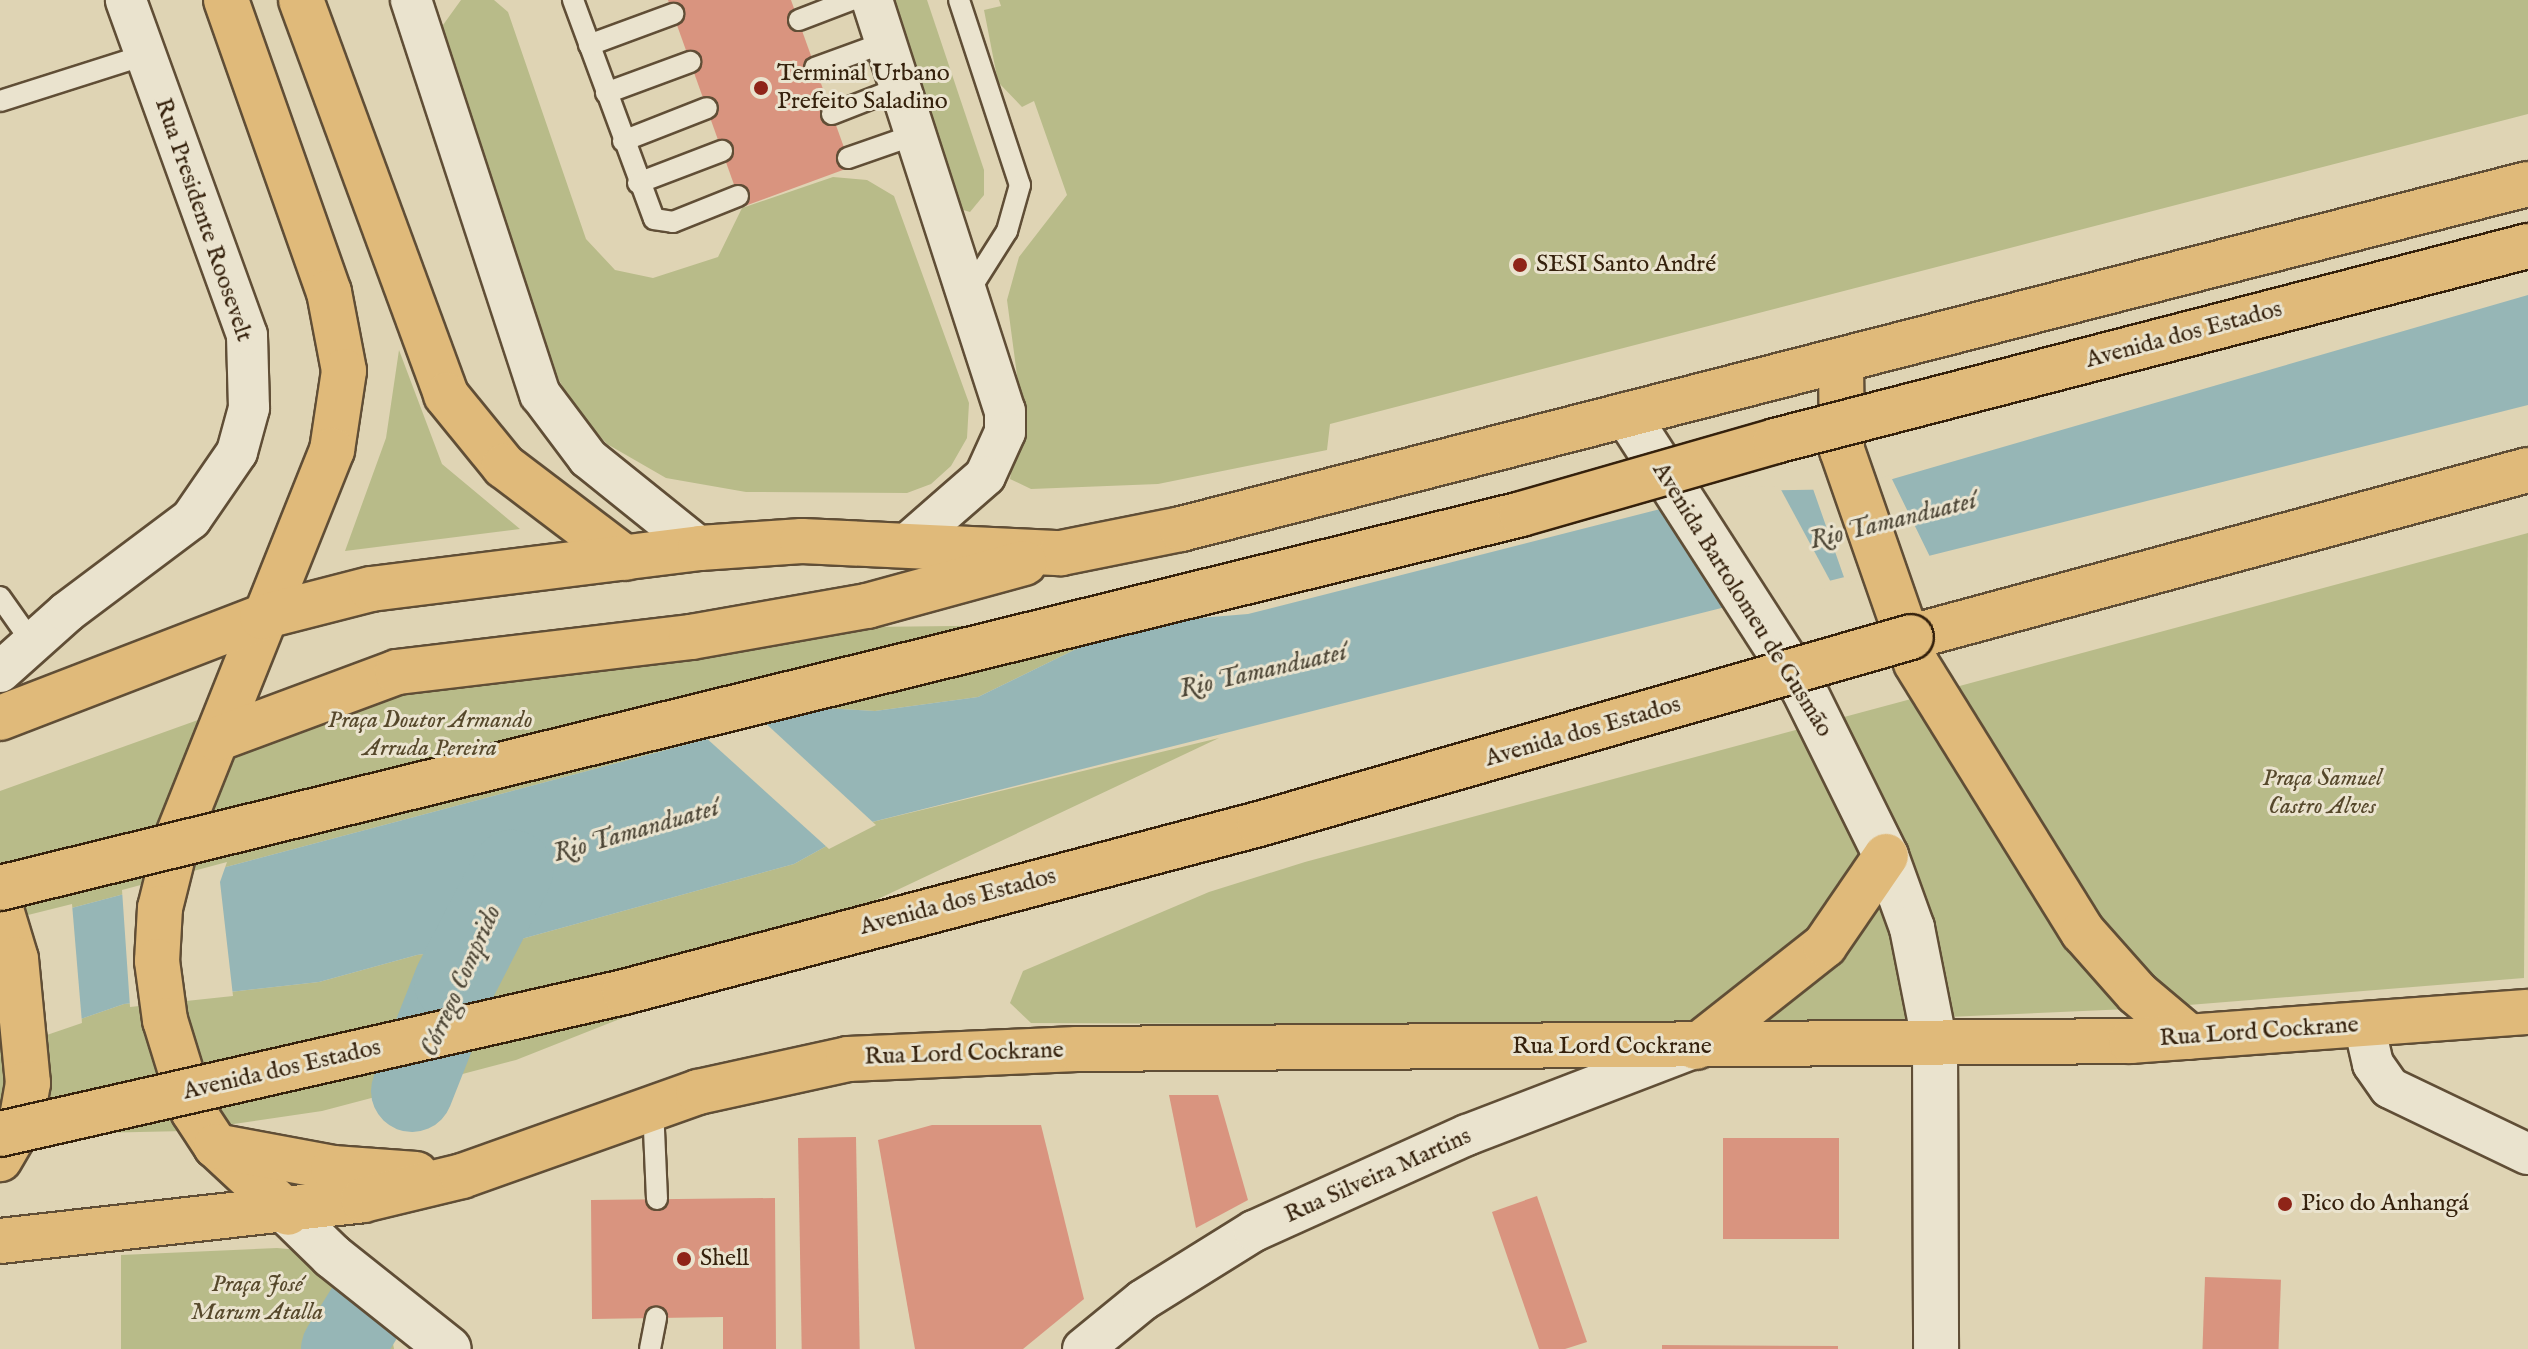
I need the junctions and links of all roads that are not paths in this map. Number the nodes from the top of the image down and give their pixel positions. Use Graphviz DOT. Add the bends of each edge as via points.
graph roads {
  1 [pos="126,0"];
  2 [pos="226,0"];
  3 [pos="301,0"];
  4 [pos="411,0"];
  5 [pos="573,0"];
  6 [pos="851,0"];
  7 [pos="872,0"];
  8 [pos="959,0"];
  9 [pos="673,14"];
  10 [pos="799,20"];
  11 [pos="886,42"];
  12 [pos="589,45"];
  13 [pos="145,55"];
  14 [pos="690,62"];
  15 [pos="815,68"];
  16 [pos="901,87"];
  17 [pos="606,93"];
  18 [pos="0,101"];
  19 [pos="707,108"];
  20 [pos="832,114"];
  21 [pos="917,134"];
  22 [pos="623,141"];
  23 [pos="722,151"];
  24 [pos="848,158"];
  25 [pos="638,183"];
  26 [pos="2528,184"];
  27 [pos="738,196"];
  28 [pos="2528,246"];
  29 [pos="969,291"];
  30 [pos="1841,361"];
  31 [pos="1627,415"];
  32 [pos="2528,470"];
  33 [pos="907,544"];
  34 [pos="700,548"];
  35 [pos="1061,553"];
  36 [pos="625,558"];
  37 [pos="0,597"];
  38 [pos="262,617"];
  39 [pos="31,641"];
  40 [pos="0,672"];
  41 [pos="0,718"];
  42 [pos="217,739"];
  43 [pos="1886,856"];
  44 [pos="3,905"];
  45 [pos="2528,1012"];
  46 [pos="2364,1025"];
  47 [pos="2189,1037"];
  48 [pos="1935,1044"];
  49 [pos="1696,1047"];
  50 [pos="653,1107"];
  51 [pos="0,1134"];
  52 [pos="216,1146"];
  53 [pos="2528,1154"];
  54 [pos="0,1159"];
  55 [pos="462,1176"];
  56 [pos="657,1199"];
  57 [pos="288,1213"];
  58 [pos="0,1241"];
  59 [pos="656,1318"];
  60 [pos="446,1348"];
  61 [pos="650,1349"];
  62 [pos="1083,1349"];
  63 [pos="1936,1349"];
  1 -- 13 [label="street, Rua Presidente Roosevelt"];
  2 -- 38 [label="highway" via="329,292 344,371 332,450"];
  3 -- 36 [label="highway" via="446,395 504,466"];
  4 -- 34 [label="street" via="540,394 588,458"];
  5 -- 12 [label="lane"];
  6 -- 10 [label="lane"];
  7 -- 11 [label="street"];
  8 -- 29 [label="lane" via="1020,185 1007,231"];
  9 -- 12 [label="lane"];
  11 -- 15 [label="lane"];
  11 -- 16 [label="street"];
  12 -- 17 [label="lane"];
  13 -- 18 [label="lane"];
  13 -- 39 [label="street, Rua Presidente Roosevelt" via="247,335 249,408 237,452 191,519"];
  14 -- 17 [label="lane"];
  16 -- 20 [label="lane"];
  16 -- 21 [label="street"];
  17 -- 22 [label="lane"];
  19 -- 22 [label="lane"];
  21 -- 24 [label="lane"];
  21 -- 29 [label="street"];
  22 -- 25 [label="lane"];
  23 -- 25 [label="lane"];
  25 -- 27 [label="lane" via="654,219 673,222"];
  26 -- 30 [label="highway"];
  28 -- 44 [label="highway, Avenida dos Estados, bridge" via="1775,441 1521,514"];
  29 -- 33 [label="street" via="998,377 1005,432 973,492"];
  30 -- 31 [label="highway"];
  30 -- 47 [label="highway" via="1842,450 1916,663 2083,932 2137,993"];
  31 -- 35 [label="highway" via="1385,473 1255,513"];
  31 -- 43 [label="main road, Avenida Bartolomeu de Gusmão" via="1804,690"];
  32 -- 51 [label="highway, Avenida dos Estados, bridge" via="1259,824 624,992"];
  33 -- 34 [label="highway" via="802,541"];
  33 -- 35 [label="highway"];
  34 -- 36 [label="highway"];
  35 -- 42 [label="highway" via="867,606 691,637 397,672"];
  36 -- 38 [label="highway" via="371,589"];
  37 -- 39 [label="lane"];
  38 -- 41 [label="highway"];
  38 -- 42 [label="highway"];
  39 -- 40 [label="street, Rua Presidente Roosevelt"];
  42 -- 52 [label="highway" via="178,836 160,908 157,961 179,1075"];
  43 -- 48 [label="main road, Avenida Bartolomeu de Gusmão" via="1929,990"];
  43 -- 49 [label="highway" via="1825,945"];
  44 -- 54 [label="highway" via="28,1083 21,1123"];
  45 -- 46 [label="highway, Rua Lord Cockrane"];
  46 -- 47 [label="highway, Rua Lord Cockrane"];
  46 -- 53 [label="street" via="2373,1064 2390,1088"];
  47 -- 48 [label="highway, Rua Lord Cockrane"];
  48 -- 49 [label="highway, Rua Lord Cockrane"];
  48 -- 63 [label="main road, Avenida Bartolomeu de Gusmão"];
  49 -- 50 [label="highway, Rua Lord Cockrane" via="1077,1049 848,1059"];
  49 -- 62 [label="street, Rua Silveira Martins" via="1467,1135 1254,1231 1143,1300"];
  50 -- 55 [label="highway"];
  50 -- 56 [label="lane"];
  52 -- 55 [label="highway" via="376,1173"];
  52 -- 57 [label="highway"];
  55 -- 57 [label="highway"];
  57 -- 58 [label="highway"];
  57 -- 60 [label="main road" via="332,1256"];
  59 -- 61 [label="lane"];
}
